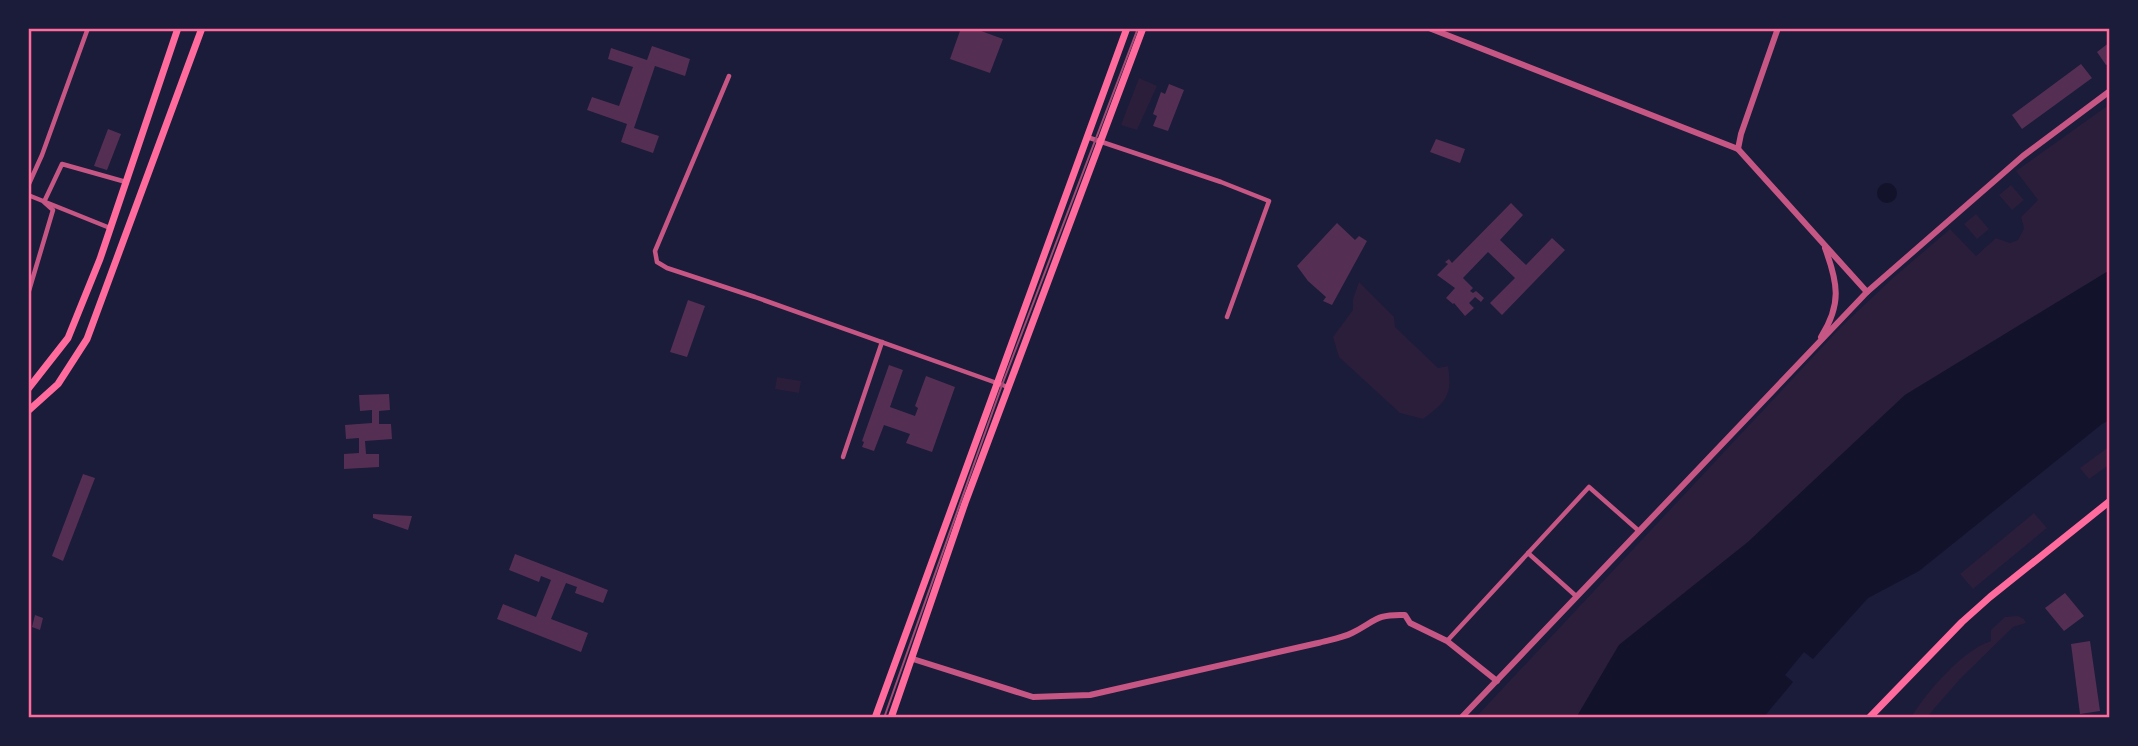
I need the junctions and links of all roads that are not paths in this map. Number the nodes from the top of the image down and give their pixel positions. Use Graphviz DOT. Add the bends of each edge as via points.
graph roads {
  1 [pos="88,28"];
  2 [pos="178,28"];
  3 [pos="202,28"];
  4 [pos="1128,28"];
  5 [pos="1143,28"];
  6 [pos="1429,28"];
  7 [pos="1777,28"];
  8 [pos="729,76"];
  9 [pos="2110,90"];
  10 [pos="1087,137"];
  11 [pos="1100,142"];
  12 [pos="1738,149"];
  13 [pos="126,182"];
  14 [pos="28,186"];
  15 [pos="28,195"];
  16 [pos="44,202"];
  17 [pos="110,228"];
  18 [pos="1823,243"];
  19 [pos="1867,292"];
  20 [pos="28,294"];
  21 [pos="1025,305"];
  22 [pos="1038,310"];
  23 [pos="1227,317"];
  24 [pos="882,342"];
  25 [pos="1816,346"];
  26 [pos="50,362"];
  27 [pos="65,373"];
  28 [pos="996,383"];
  29 [pos="1009,387"];
  30 [pos="28,389"];
  31 [pos="28,411"];
  32 [pos="843,457"];
  33 [pos="2110,501"];
  34 [pos="1640,532"];
  35 [pos="1528,553"];
  36 [pos="1576,596"];
  37 [pos="1447,641"];
  38 [pos="898,654"];
  39 [pos="913,659"];
  40 [pos="1497,681"];
  41 [pos="875,718"];
  42 [pos="891,718"];
  43 [pos="1461,718"];
  44 [pos="1869,718"];
  1 -- 14 [label="street"];
  2 -- 13 [label="main road"];
  3 -- 27 [label="main road" via="87,339"];
  4 -- 10 [label="main road"];
  5 -- 11 [label="main road"];
  6 -- 12 [label="street"];
  7 -- 12 [label="street"];
  8 -- 24 [label="street" via="655,251 657,262"];
  9 -- 19 [label="street" via="2023,156"];
  10 -- 11 [label="street"];
  10 -- 21 [label="main road"];
  11 -- 22 [label="main road"];
  11 -- 23 [label="street" via="1269,201"];
  12 -- 18 [label="street"];
  13 -- 16 [label="street" via="62,164"];
  13 -- 17 [label="main road"];
  15 -- 16 [label="street"];
  16 -- 17 [label="street"];
  16 -- 20 [label="street" via="53,210"];
  17 -- 26 [label="main road" via="68,338"];
  18 -- 19 [label="street"];
  18 -- 25 [label="street" via="1836,284 1836,302"];
  19 -- 25 [label="street"];
  21 -- 22 [label="main road"];
  21 -- 28 [label="main road"];
  22 -- 29 [label="main road"];
  24 -- 28 [label="street"];
  24 -- 32 [label="street"];
  25 -- 34 [label="street"];
  26 -- 27 [label="main road"];
  26 -- 30 [label="main road"];
  27 -- 31 [label="main road"];
  28 -- 29 [label="street"];
  28 -- 38 [label="main road"];
  29 -- 39 [label="main road" via="964,503"];
  33 -- 44 [label="main road" via="1962,622"];
  34 -- 35 [label="street" via="1589,487"];
  34 -- 36 [label="street"];
  35 -- 36 [label="street"];
  35 -- 37 [label="street"];
  36 -- 40 [label="street"];
  37 -- 39 [label="street" via="1409,623 1405,615 1389,615 1351,634 1318,643 1080,696 1034,697"];
  37 -- 40 [label="street"];
  38 -- 39 [label="main road"];
  38 -- 41 [label="main road"];
  39 -- 42 [label="main road"];
  40 -- 43 [label="street"];
}
